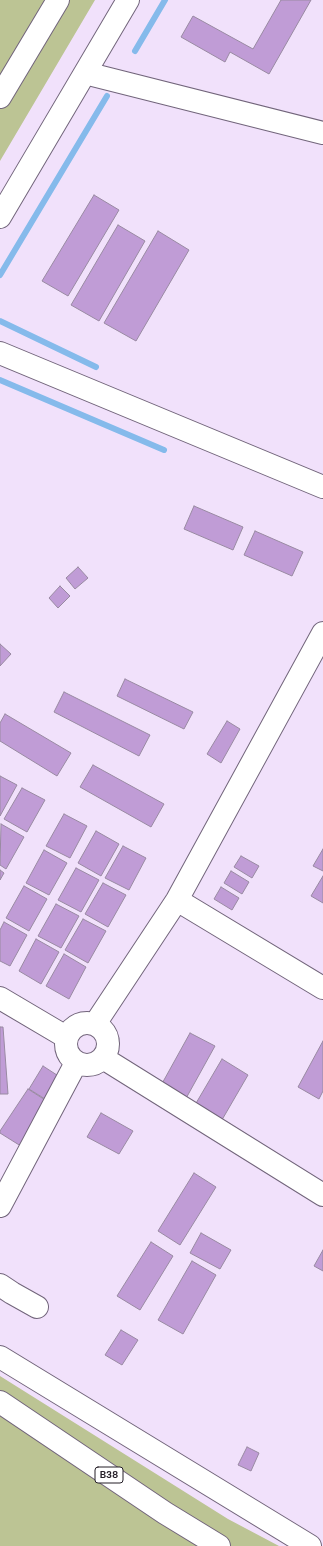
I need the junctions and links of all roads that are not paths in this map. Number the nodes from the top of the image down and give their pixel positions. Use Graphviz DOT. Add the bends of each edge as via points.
graph roads {
  1 [pos="58,0"];
  2 [pos="128,0"];
  3 [pos="85,73"];
  4 [pos="0,97"];
  5 [pos="323,133"];
  6 [pos="0,217"];
  7 [pos="0,353"];
  8 [pos="323,487"];
  9 [pos="323,633"];
  10 [pos="177,900"];
  11 [pos="323,988"];
  12 [pos="0,998"];
  13 [pos="95,1024"];
  14 [pos="66,1037"];
  15 [pos="103,1058"];
  16 [pos="76,1063"];
  17 [pos="323,1195"];
  18 [pos="0,1206"];
  19 [pos="0,1285"];
  20 [pos="37,1307"];
  21 [pos="0,1357"];
  22 [pos="0,1402"];
  23 [pos="219,1546"];
  24 [pos="310,1546"];
  1 -- 4 [label="main road"];
  2 -- 3 [label="main road"];
  3 -- 5 [label="main road"];
  3 -- 6 [label="main road"];
  7 -- 8 [label="main road"];
  9 -- 10 [label="main road"];
  10 -- 11 [label="main road"];
  10 -- 13 [label="main road"];
  12 -- 14 [label="main road"];
  13 -- 14 [label="main road" via="84,1023 73,1028"];
  13 -- 15 [label="main road" via="105,1033 108,1046"];
  14 -- 16 [label="main road" via="66,1052"];
  15 -- 16 [label="main road" via="91,1065"];
  15 -- 17 [label="main road"];
  16 -- 18 [label="main road"];
  19 -- 20 [label="main road"];
  21 -- 24 [label="main road"];
  22 -- 23 [label="main road, B38" via="165,1513"];
}
